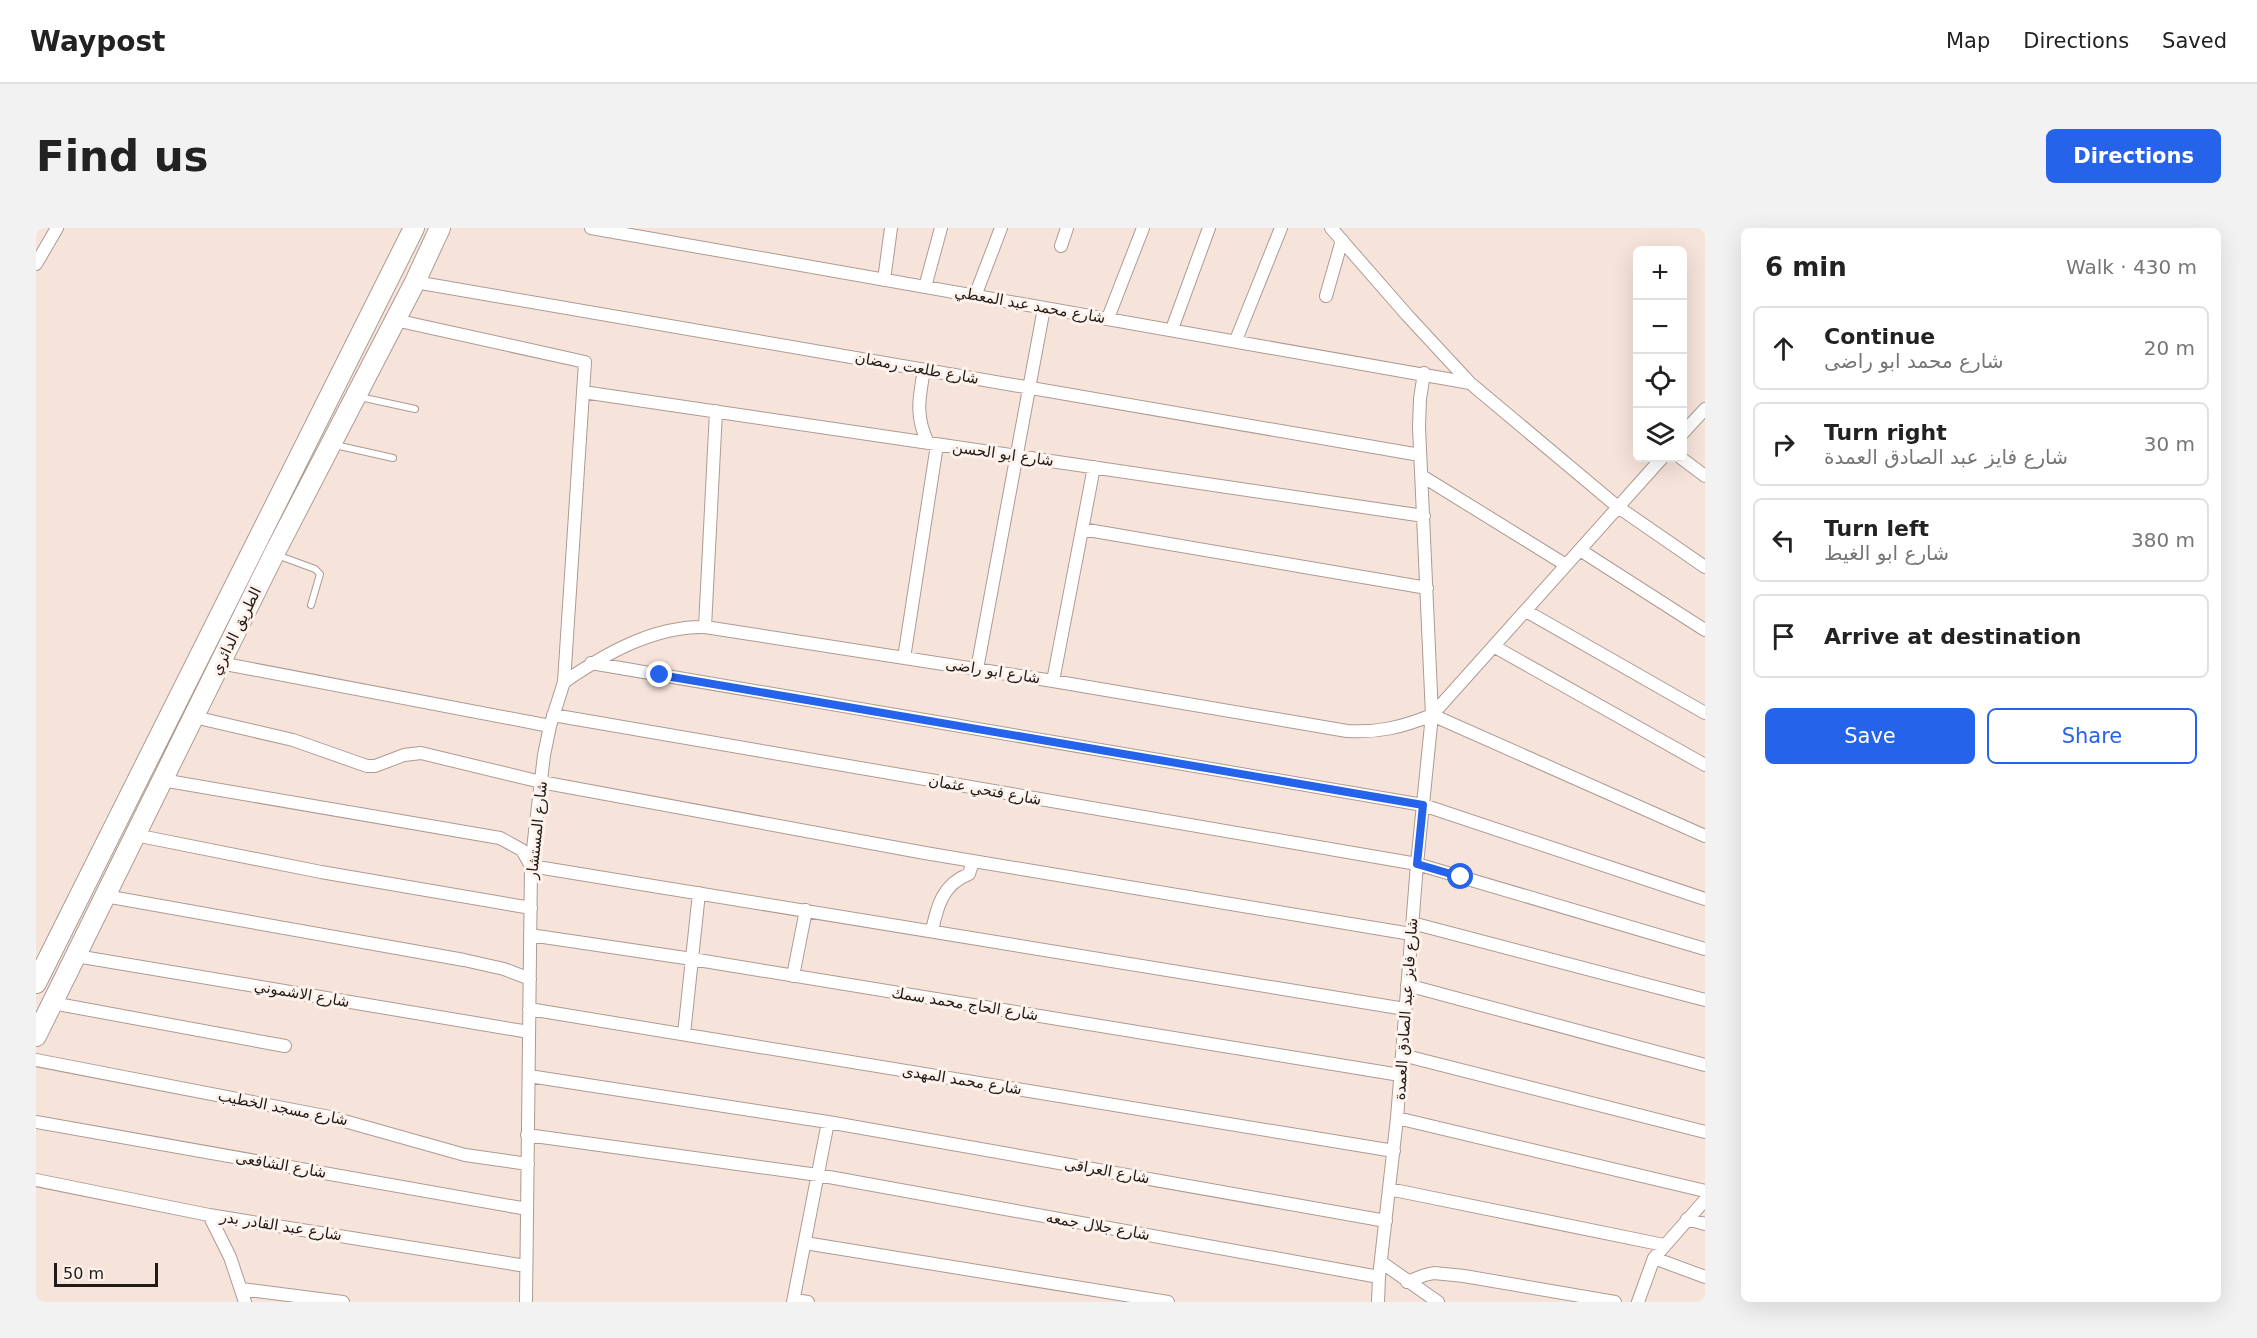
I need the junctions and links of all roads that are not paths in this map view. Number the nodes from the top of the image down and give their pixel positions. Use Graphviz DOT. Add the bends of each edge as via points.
graph roads {
  1 [pos="57,228"];
  2 [pos="414,228"];
  3 [pos="440,228"];
  4 [pos="591,228"];
  5 [pos="891,228"];
  6 [pos="941,228"];
  7 [pos="1001,228"];
  8 [pos="1067,228"];
  9 [pos="1143,228"];
  10 [pos="1209,228"];
  11 [pos="1281,228"];
  12 [pos="1337,232"];
  13 [pos="1061,246"];
  14 [pos="36,264"];
  15 [pos="884,280"];
  16 [pos="415,282"];
  17 [pos="924,287"];
  18 [pos="975,296"];
  19 [pos="1326,296"];
  20 [pos="1044,308"];
  21 [pos="1108,318"];
  22 [pos="395,320"];
  23 [pos="1172,329"];
  24 [pos="1236,340"];
  25 [pos="924,370"];
  26 [pos="1424,373"];
  27 [pos="1470,382"];
  28 [pos="1029,388"];
  29 [pos="583,392"];
  30 [pos="356,396"];
  31 [pos="415,409"];
  32 [pos="1705,409"];
  33 [pos="716,411"];
  34 [pos="1687,429"];
  35 [pos="331,444"];
  36 [pos="933,444"];
  37 [pos="1016,455"];
  38 [pos="1420,455"];
  39 [pos="393,458"];
  40 [pos="1658,462"];
  41 [pos="1687,462"];
  42 [pos="1094,467"];
  43 [pos="1422,476"];
  44 [pos="1705,476"];
  45 [pos="1618,507"];
  46 [pos="1424,516"];
  47 [pos="1082,529"];
  48 [pos="256,544"];
  49 [pos="1580,550"];
  50 [pos="274,554"];
  51 [pos="1566,565"];
  52 [pos="1705,567"];
  53 [pos="1427,588"];
  54 [pos="311,605"];
  55 [pos="1526,611"];
  56 [pos="705,627"];
  57 [pos="1705,630"];
  58 [pos="1495,647"];
  59 [pos="904,658"];
  60 [pos="220,663"];
  61 [pos="591,663"];
  62 [pos="977,669"];
  63 [pos="1053,681"];
  64 [pos="564,682"];
  65 [pos="1705,713"];
  66 [pos="1432,716"];
  67 [pos="194,717"];
  68 [pos="551,721"];
  69 [pos="1705,765"];
  70 [pos="162,780"];
  71 [pos="541,782"];
  72 [pos="1423,805"];
  73 [pos="135,835"];
  74 [pos="1705,836"];
  75 [pos="973,861"];
  76 [pos="1417,864"];
  77 [pos="531,866"];
  78 [pos="699,893"];
  79 [pos="105,896"];
  80 [pos="1705,899"];
  81 [pos="531,908"];
  82 [pos="806,910"];
  83 [pos="1412,929"];
  84 [pos="932,931"];
  85 [pos="530,935"];
  86 [pos="1705,949"];
  87 [pos="76,956"];
  88 [pos="692,959"];
  89 [pos="793,976"];
  90 [pos="530,979"];
  91 [pos="36,983"];
  92 [pos="1407,986"];
  93 [pos="1705,1000"];
  94 [pos="52,1003"];
  95 [pos="529,1009"];
  96 [pos="1405,1009"];
  97 [pos="529,1032"];
  98 [pos="684,1034"];
  99 [pos="36,1036"];
  100 [pos="285,1046"];
  101 [pos="1402,1055"];
  102 [pos="36,1060"];
  103 [pos="1705,1065"];
  104 [pos="1400,1075"];
  105 [pos="529,1076"];
  106 [pos="1397,1118"];
  107 [pos="36,1122"];
  108 [pos="828,1122"];
  109 [pos="1705,1132"];
  110 [pos="527,1135"];
  111 [pos="1394,1151"];
  112 [pos="528,1164"];
  113 [pos="818,1175"];
  114 [pos="36,1180"];
  115 [pos="1389,1189"];
  116 [pos="1705,1191"];
  117 [pos="1705,1200"];
  118 [pos="527,1209"];
  119 [pos="209,1215"];
  120 [pos="1687,1219"];
  121 [pos="1386,1221"];
  122 [pos="1705,1224"];
  123 [pos="805,1243"];
  124 [pos="1664,1245"];
  125 [pos="1654,1258"];
  126 [pos="1381,1262"];
  127 [pos="526,1266"];
  128 [pos="1379,1277"];
  129 [pos="1705,1277"];
  130 [pos="1407,1282"];
  131 [pos="241,1289"];
  132 [pos="794,1301"];
  133 [pos="245,1302"];
  134 [pos="343,1302"];
  135 [pos="526,1302"];
  136 [pos="808,1302"];
  137 [pos="1168,1302"];
  138 [pos="1378,1302"];
  139 [pos="1438,1302"];
  140 [pos="1615,1302"];
  141 [pos="1638,1302"];
  1 -- 14 [label="street"];
  2 -- 48 [label="highway, الطريق الدائري"];
  3 -- 16 [label="highway, الطريق الدائري"];
  4 -- 15 [label="street, شارع محمد عبد المعطي"];
  5 -- 15 [label="street"];
  6 -- 17 [label="street"];
  7 -- 18 [label="street"];
  8 -- 13 [label="street"];
  9 -- 21 [label="street"];
  10 -- 23 [label="street"];
  11 -- 24 [label="street"];
  12 -- 19 [label="street"];
  12 -- 27 [label="street"];
  15 -- 17 [label="street, شارع محمد عبد المعطي"];
  16 -- 22 [label="highway, الطريق الدائري"];
  16 -- 25 [label="street, شارع طلعت رمضان"];
  17 -- 18 [label="street, شارع محمد عبد المعطي"];
  18 -- 20 [label="street, شارع محمد عبد المعطي"];
  20 -- 21 [label="street, شارع محمد عبد المعطي"];
  20 -- 28 [label="street"];
  21 -- 23 [label="street, شارع محمد عبد المعطي"];
  22 -- 29 [label="street, شارع المستشار" via="585,362"];
  22 -- 30 [label="highway, الطريق الدائري"];
  23 -- 24 [label="street, شارع محمد عبد المعطي"];
  24 -- 26 [label="street, شارع محمد عبد المعطي"];
  25 -- 28 [label="street, شارع طلعت رمضان"];
  25 -- 36 [label="street" via="919,419"];
  26 -- 27 [label="street, شارع محمد عبد المعطي"];
  26 -- 38 [label="street, شارع فايز عبد الصادق العمدة"];
  27 -- 45 [label="street"];
  28 -- 37 [label="street"];
  28 -- 38 [label="street, شارع طلعت رمضان"];
  29 -- 33 [label="street, شارع ابو الحسن"];
  29 -- 64 [label="street, شارع المستشار"];
  30 -- 31 [label="lane"];
  30 -- 35 [label="highway, الطريق الدائري"];
  32 -- 34 [label="street"];
  33 -- 36 [label="street, شارع ابو الحسن"];
  33 -- 56 [label="street"];
  35 -- 39 [label="lane"];
  35 -- 50 [label="highway, الطريق الدائري"];
  36 -- 37 [label="street, شارع ابو الحسن"];
  36 -- 59 [label="street"];
  37 -- 42 [label="street, شارع ابو الحسن"];
  37 -- 62 [label="street"];
  38 -- 43 [label="street, شارع فايز عبد الصادق العمدة"];
  40 -- 45 [label="street"];
  41 -- 44 [label="street"];
  42 -- 46 [label="street, شارع ابو الحسن"];
  42 -- 47 [label="street"];
  43 -- 46 [label="street, شارع فايز عبد الصادق العمدة"];
  43 -- 51 [label="street"];
  45 -- 49 [label="street"];
  45 -- 52 [label="street"];
  46 -- 53 [label="street, شارع فايز عبد الصادق العمدة"];
  47 -- 53 [label="street"];
  47 -- 63 [label="street"];
  48 -- 50 [label="highway"];
  48 -- 91 [label="highway, الطريق الدائري"];
  49 -- 51 [label="street"];
  49 -- 57 [label="street"];
  50 -- 54 [label="lane" via="320,573"];
  50 -- 60 [label="highway, الطريق الدائري"];
  51 -- 55 [label="street"];
  53 -- 66 [label="street, شارع فايز عبد الصادق العمدة"];
  55 -- 58 [label="street"];
  55 -- 65 [label="street"];
  56 -- 59 [label="street, شارع ابو راضى"];
  56 -- 61 [label="street, شارع ابو راضى" via="660,632"];
  58 -- 66 [label="street"];
  58 -- 69 [label="street"];
  59 -- 62 [label="street, شارع ابو راضى"];
  60 -- 67 [label="highway, الطريق الدائري"];
  60 -- 68 [label="street, شارع فتحي عثمان"];
  61 -- 64 [label="street, شارع ابو راضى"];
  61 -- 72 [label="street"];
  62 -- 63 [label="street, شارع ابو راضى"];
  63 -- 66 [label="street, شارع ابو راضى" via="1347,731 1392,729"];
  64 -- 68 [label="street, شارع المستشار"];
  66 -- 72 [label="street, شارع فايز عبد الصادق العمدة"];
  66 -- 74 [label="street"];
  67 -- 70 [label="highway, الطريق الدائري"];
  67 -- 71 [label="street" via="299,741 360,764 375,766 421,753"];
  68 -- 71 [label="street, شارع المستشار"];
  68 -- 76 [label="street, شارع فتحي عثمان"];
  70 -- 73 [label="highway, الطريق الدائري"];
  70 -- 77 [label="street" via="500,838 522,850"];
  71 -- 75 [label="street"];
  71 -- 77 [label="street, شارع المستشار"];
  72 -- 76 [label="street, شارع فايز عبد الصادق العمدة"];
  72 -- 80 [label="street"];
  73 -- 79 [label="highway, الطريق الدائري"];
  73 -- 81 [label="street"];
  75 -- 83 [label="street"];
  75 -- 84 [label="street" via="969,874 944,892"];
  76 -- 83 [label="street, شارع فايز عبد الصادق العمدة"];
  76 -- 86 [label="street, شارع فتحي عثمان"];
  77 -- 78 [label="street"];
  77 -- 81 [label="street, شارع المستشار"];
  78 -- 82 [label="street"];
  78 -- 88 [label="street"];
  79 -- 87 [label="highway, الطريق الدائري"];
  79 -- 90 [label="street" via="465,960"];
  81 -- 85 [label="street, شارع المستشار"];
  82 -- 84 [label="street"];
  82 -- 89 [label="street"];
  83 -- 92 [label="street, شارع فايز عبد الصادق العمدة"];
  83 -- 93 [label="street"];
  84 -- 96 [label="street"];
  85 -- 88 [label="street, شارع الحاج محمد سمك"];
  85 -- 90 [label="street, شارع المستشار"];
  87 -- 94 [label="highway, الطريق الدائري"];
  87 -- 97 [label="street, شارع الاشموني"];
  88 -- 89 [label="street, شارع الحاج محمد سمك"];
  88 -- 98 [label="street"];
  89 -- 104 [label="street, شارع الحاج محمد سمك"];
  90 -- 95 [label="street, شارع المستشار"];
  92 -- 96 [label="street, شارع فايز عبد الصادق العمدة"];
  92 -- 103 [label="street"];
  94 -- 99 [label="highway, الطريق الدائري"];
  94 -- 100 [label="street"];
  95 -- 97 [label="street, شارع المستشار"];
  95 -- 98 [label="street, شارع محمد المهدى"];
  96 -- 101 [label="street, شارع فايز عبد الصادق العمدة"];
  97 -- 105 [label="street, شارع المستشار"];
  98 -- 111 [label="street, شارع محمد المهدى"];
  101 -- 104 [label="street, شارع فايز عبد الصادق العمدة"];
  101 -- 109 [label="street"];
  102 -- 112 [label="street, شارع مسجد الخطيب" via="330,1117 465,1155"];
  104 -- 106 [label="street, شارع فايز عبد الصادق العمدة"];
  105 -- 108 [label="street, شارع العراقى"];
  105 -- 110 [label="street, شارع المستشار"];
  106 -- 111 [label="street, شارع فايز عبد الصادق العمدة"];
  106 -- 116 [label="street"];
  107 -- 118 [label="street, شارع الشافعى"];
  108 -- 113 [label="street"];
  108 -- 121 [label="street, شارع العراقى"];
  110 -- 112 [label="street, شارع المستشار"];
  110 -- 113 [label="street, شارع جلال جمعه"];
  111 -- 115 [label="street, شارع فايز عبد الصادق العمدة"];
  112 -- 118 [label="street, شارع المستشار"];
  113 -- 123 [label="street"];
  113 -- 128 [label="street, شارع جلال جمعه"];
  114 -- 119 [label="street, شارع عبد القادر بدر"];
  115 -- 121 [label="street, شارع فايز عبد الصادق العمدة"];
  115 -- 124 [label="street"];
  117 -- 120 [label="street"];
  118 -- 127 [label="street, شارع المستشار"];
  119 -- 127 [label="street, شارع عبد القادر بدر"];
  119 -- 131 [label="street"];
  120 -- 122 [label="street"];
  120 -- 124 [label="street"];
  121 -- 126 [label="street, شارع فايز عبد الصادق العمدة"];
  123 -- 132 [label="street"];
  123 -- 137 [label="street"];
  124 -- 125 [label="street"];
  125 -- 129 [label="street"];
  125 -- 141 [label="street"];
  126 -- 128 [label="street, شارع فايز عبد الصادق العمدة"];
  126 -- 130 [label="street"];
  127 -- 135 [label="street, شارع المستشار"];
  128 -- 138 [label="street, شارع فايز عبد الصادق العمدة"];
  130 -- 139 [label="street"];
  130 -- 140 [label="street" via="1434,1273"];
  131 -- 133 [label="street"];
  131 -- 134 [label="street"];
  132 -- 136 [label="street"];
}
